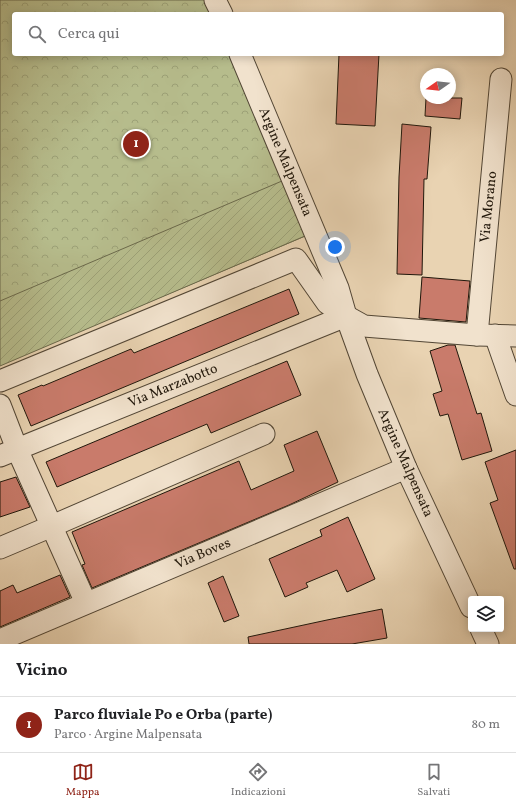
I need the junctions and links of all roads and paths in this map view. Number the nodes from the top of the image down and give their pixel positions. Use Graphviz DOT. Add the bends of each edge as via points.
graph roads {
  1 [pos="241,56"];
  2 [pos="501,79"];
  3 [pos="346,316"];
  4 [pos="486,335"];
  5 [pos="516,336"];
  6 [pos="0,381"];
  7 [pos="516,395"];
  8 [pos="0,405"];
  9 [pos="264,434"];
  10 [pos="9,452"];
  11 [pos="406,468"];
  12 [pos="52,526"];
  13 [pos="0,548"];
  14 [pos="468,601"];
  15 [pos="86,603"];
  16 [pos="482,632"];
  17 [pos="0,640"];
  18 [pos="488,644"];
  1 -- 3 [label="street, Argine Malpensata" via="338,288"];
  2 -- 4 [label="street, Via Morano"];
  3 -- 4 [label="street" via="364,326"];
  3 -- 6 [label="street" via="327,303 296,259"];
  3 -- 10 [label="street, Via Marzabotto"];
  3 -- 11 [label="street, Argine Malpensata"];
  4 -- 5 [label="street"];
  4 -- 7 [label="street"];
  8 -- 10 [label="street"];
  9 -- 12 [label="street"];
  10 -- 12 [label="street"];
  11 -- 14 [label="street, Argine Malpensata"];
  11 -- 15 [label="street, Via Boves"];
  12 -- 13 [label="street"];
  12 -- 15 [label="street"];
  15 -- 17 [label="street, Via Boves"];
  16 -- 18 [label="street"];
}
